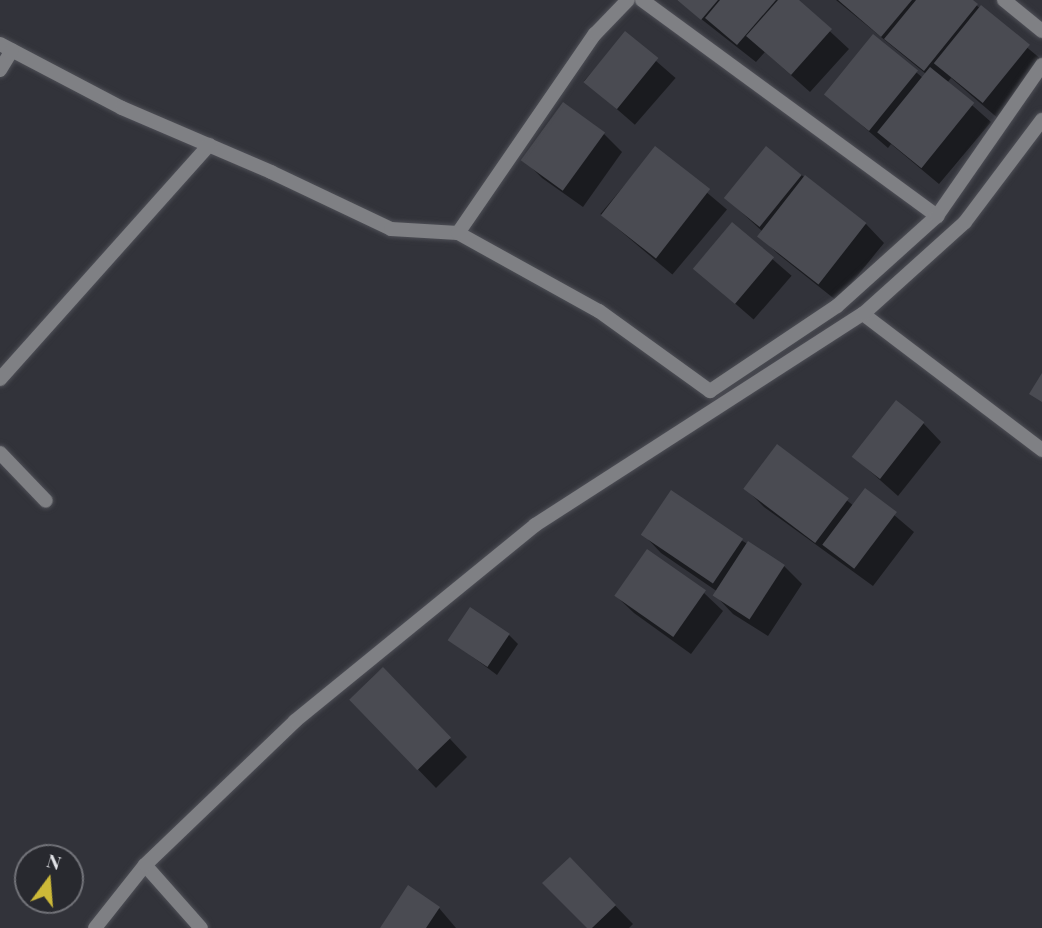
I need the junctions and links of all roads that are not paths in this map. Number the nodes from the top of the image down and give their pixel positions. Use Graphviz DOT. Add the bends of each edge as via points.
graph roads {
  1 [pos="628,0"];
  2 [pos="642,0"];
  3 [pos="1004,0"];
  4 [pos="1042,31"];
  5 [pos="6,47"];
  6 [pos="1042,65"];
  7 [pos="0,70"];
  8 [pos="1042,120"];
  9 [pos="209,145"];
  10 [pos="937,216"];
  11 [pos="458,233"];
  12 [pos="863,314"];
  13 [pos="0,379"];
  14 [pos="1042,450"];
  15 [pos="0,453"];
  16 [pos="46,501"];
  17 [pos="145,865"];
  18 [pos="95,928"];
  19 [pos="201,928"];
  1 -- 11 [label="street" via="595,34"];
  2 -- 10 [label="street"];
  3 -- 4 [label="street"];
  5 -- 7 [label="street"];
  5 -- 9 [label="street" via="122,108"];
  6 -- 10 [label="street"];
  8 -- 12 [label="street" via="965,222"];
  9 -- 11 [label="street" via="391,229"];
  9 -- 13 [label="street"];
  10 -- 11 [label="street" via="837,306 710,391 599,311"];
  12 -- 14 [label="street"];
  12 -- 17 [label="street" via="535,525 295,721"];
  15 -- 16 [label="street"];
  17 -- 18 [label="street"];
  17 -- 19 [label="street"];
}
